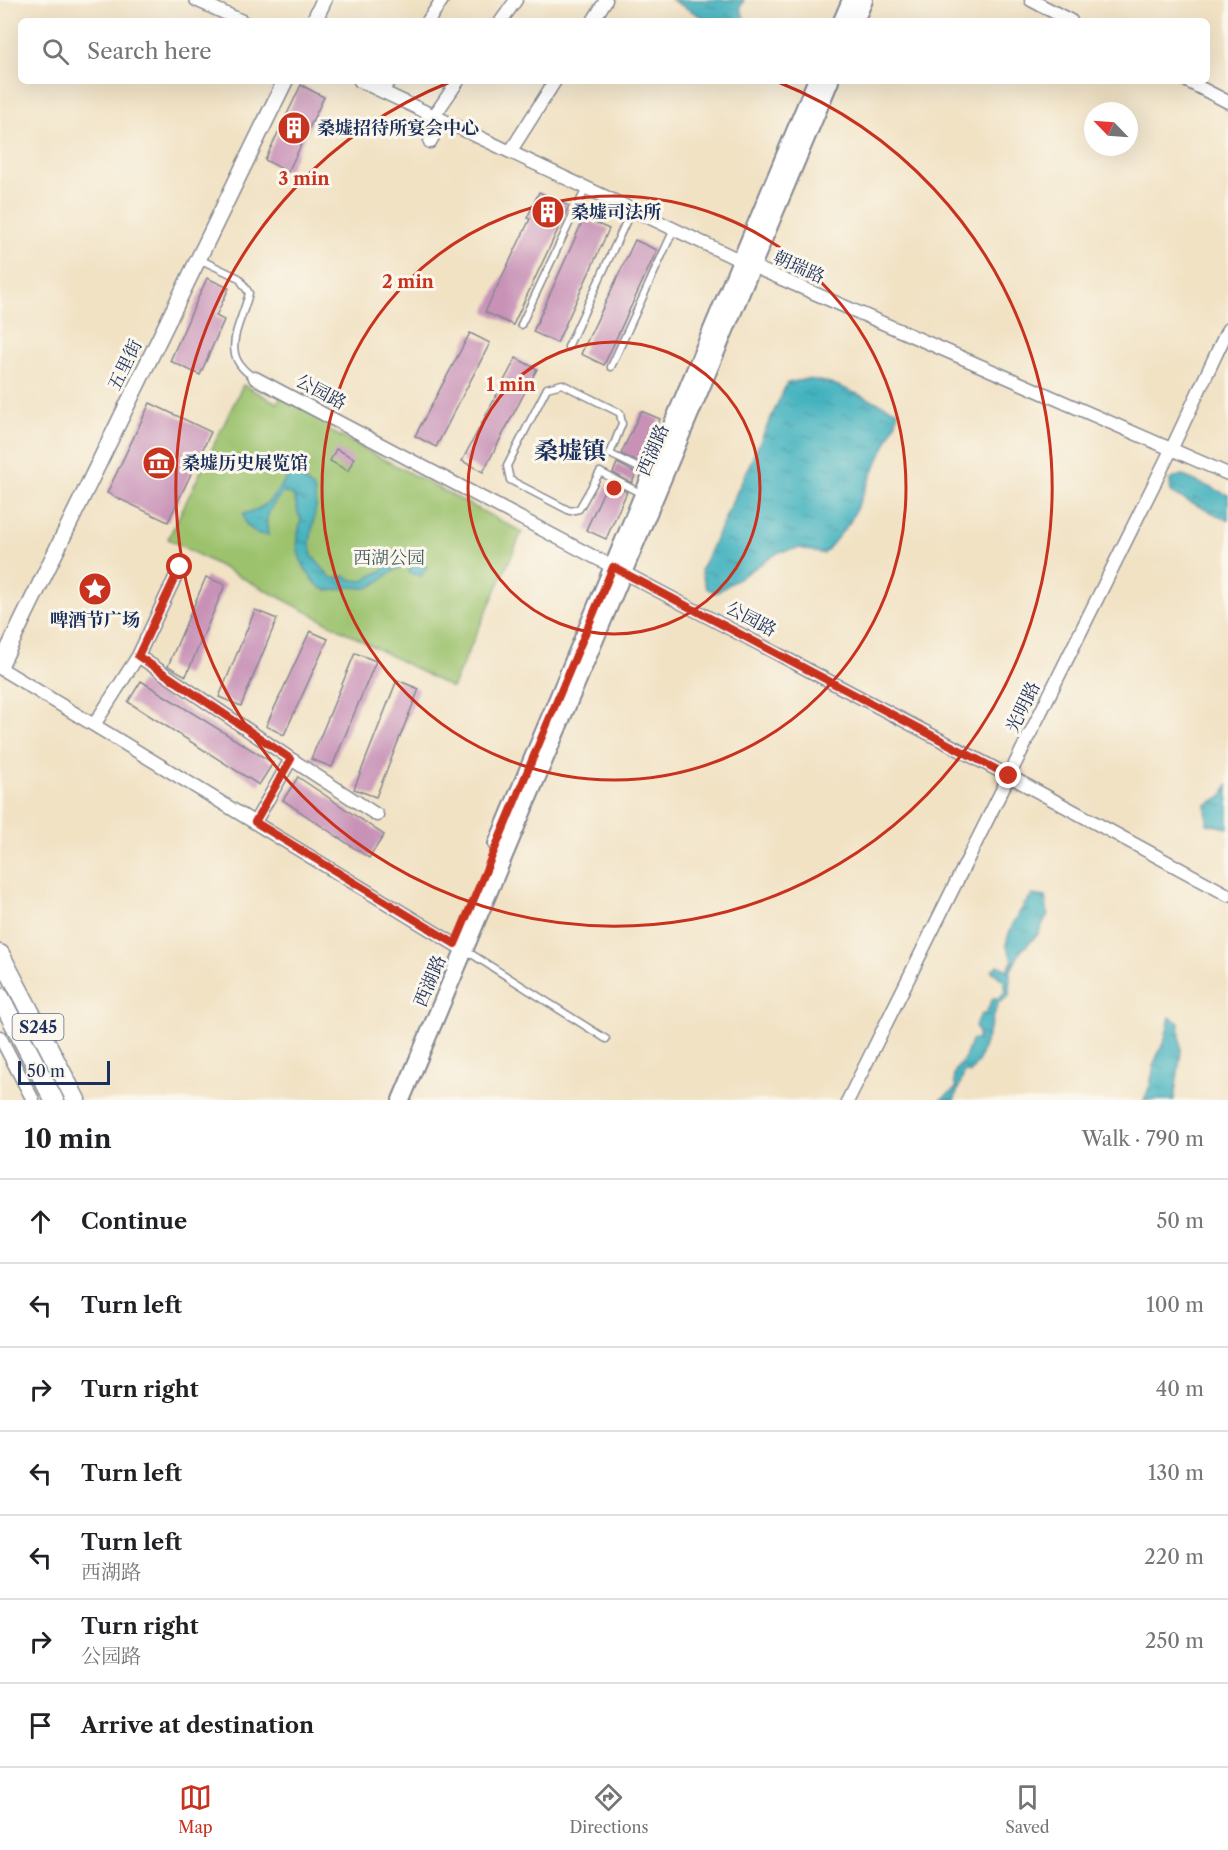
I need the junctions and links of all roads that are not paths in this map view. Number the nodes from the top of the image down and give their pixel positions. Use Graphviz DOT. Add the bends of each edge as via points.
graph roads {
  1 [pos="196,0"];
  2 [pos="324,0"];
  3 [pos="442,0"];
  4 [pos="516,0"];
  5 [pos="606,0"];
  6 [pos="851,0"];
  7 [pos="864,0"];
  8 [pos="1031,0"];
  9 [pos="235,18"];
  10 [pos="315,18"];
  11 [pos="430,18"];
  12 [pos="503,18"];
  13 [pos="595,18"];
  14 [pos="843,18"];
  15 [pos="856,18"];
  16 [pos="1065,18"];
  17 [pos="284,84"];
  18 [pos="456,84"];
  19 [pos="553,84"];
  20 [pos="815,84"];
  21 [pos="829,84"];
  22 [pos="1193,84"];
  23 [pos="386,86"];
  24 [pos="1228,102"];
  25 [pos="439,118"];
  26 [pos="430,142"];
  27 [pos="510,152"];
  28 [pos="586,188"];
  29 [pos="632,209"];
  30 [pos="674,229"];
  31 [pos="198,259"];
  32 [pos="746,263"];
  33 [pos="521,325"];
  34 [pos="1228,329"];
  35 [pos="568,346"];
  36 [pos="611,367"];
  37 [pos="255,378"];
  38 [pos="1171,450"];
  39 [pos="651,474"];
  40 [pos="1228,474"];
  41 [pos="643,494"];
  42 [pos="180,567"];
  43 [pos="618,569"];
  44 [pos="138,656"];
  45 [pos="0,667"];
  46 [pos="94,725"];
  47 [pos="291,759"];
  48 [pos="1009,776"];
  49 [pos="377,815"];
  50 [pos="255,822"];
  51 [pos="1228,895"];
  52 [pos="460,947"];
  53 [pos="0,954"];
  54 [pos="0,997"];
  55 [pos="0,1037"];
  56 [pos="606,1039"];
  57 [pos="33,1100"];
  58 [pos="54,1100"];
  59 [pos="76,1100"];
  60 [pos="389,1100"];
  61 [pos="401,1100"];
  62 [pos="848,1100"];
  1 -- 9 [label="street"];
  2 -- 10 [label="street"];
  3 -- 11 [label="street"];
  4 -- 12 [label="street"];
  5 -- 13 [label="street"];
  6 -- 14 [label="main road"];
  7 -- 15 [label="main road"];
  8 -- 16 [label="street"];
  17 -- 31 [label="street, 五里街"];
  18 -- 25 [label="street"];
  19 -- 27 [label="street"];
  20 -- 32 [label="main road, 西湖路"];
  21 -- 32 [label="main road, 西湖路"];
  22 -- 24 [label="street"];
  23 -- 25 [label="street, 朝瑞路"];
  25 -- 26 [label="street"];
  25 -- 27 [label="street, 朝瑞路"];
  27 -- 28 [label="street, 朝瑞路"];
  28 -- 29 [label="street, 朝瑞路"];
  28 -- 33 [label="lane"];
  29 -- 30 [label="street, 朝瑞路"];
  29 -- 35 [label="lane"];
  30 -- 32 [label="street, 朝瑞路"];
  30 -- 36 [label="lane"];
  31 -- 37 [label="lane" via="239,278 249,293 234,335 234,354 243,371"];
  31 -- 45 [label="street, 五里街"];
  32 -- 38 [label="street, 朝瑞路"];
  32 -- 39 [label="main road, 西湖路"];
  32 -- 43 [label="main road, 西湖路"];
  34 -- 38 [label="street, 光明路"];
  37 -- 43 [label="street, 公园路"];
  38 -- 40 [label="street, 朝瑞路"];
  38 -- 48 [label="street, 光明路"];
  39 -- 41 [label="main road, 西湖路"];
  39 -- 41 [label="lane" via="610,454 622,424 620,413 562,384 548,388 507,466 510,480 570,511 579,509 600,472"];
  41 -- 43 [label="main road, 西湖路"];
  42 -- 44 [label="street"];
  43 -- 48 [label="street, 公园路"];
  43 -- 52 [label="main road, 西湖路"];
  44 -- 46 [label="street"];
  44 -- 47 [label="street"];
  45 -- 46 [label="street"];
  46 -- 50 [label="street"];
  47 -- 49 [label="street"];
  47 -- 50 [label="street"];
  48 -- 51 [label="street, 公园路"];
  48 -- 62 [label="street, 光明路"];
  50 -- 52 [label="street"];
  52 -- 56 [label="lane"];
  52 -- 60 [label="main road, 西湖路"];
  52 -- 61 [label="main road, 西湖路"];
  53 -- 59 [label="main road, S245"];
  54 -- 58 [label="main road, S245"];
  55 -- 57 [label="street"];
}
